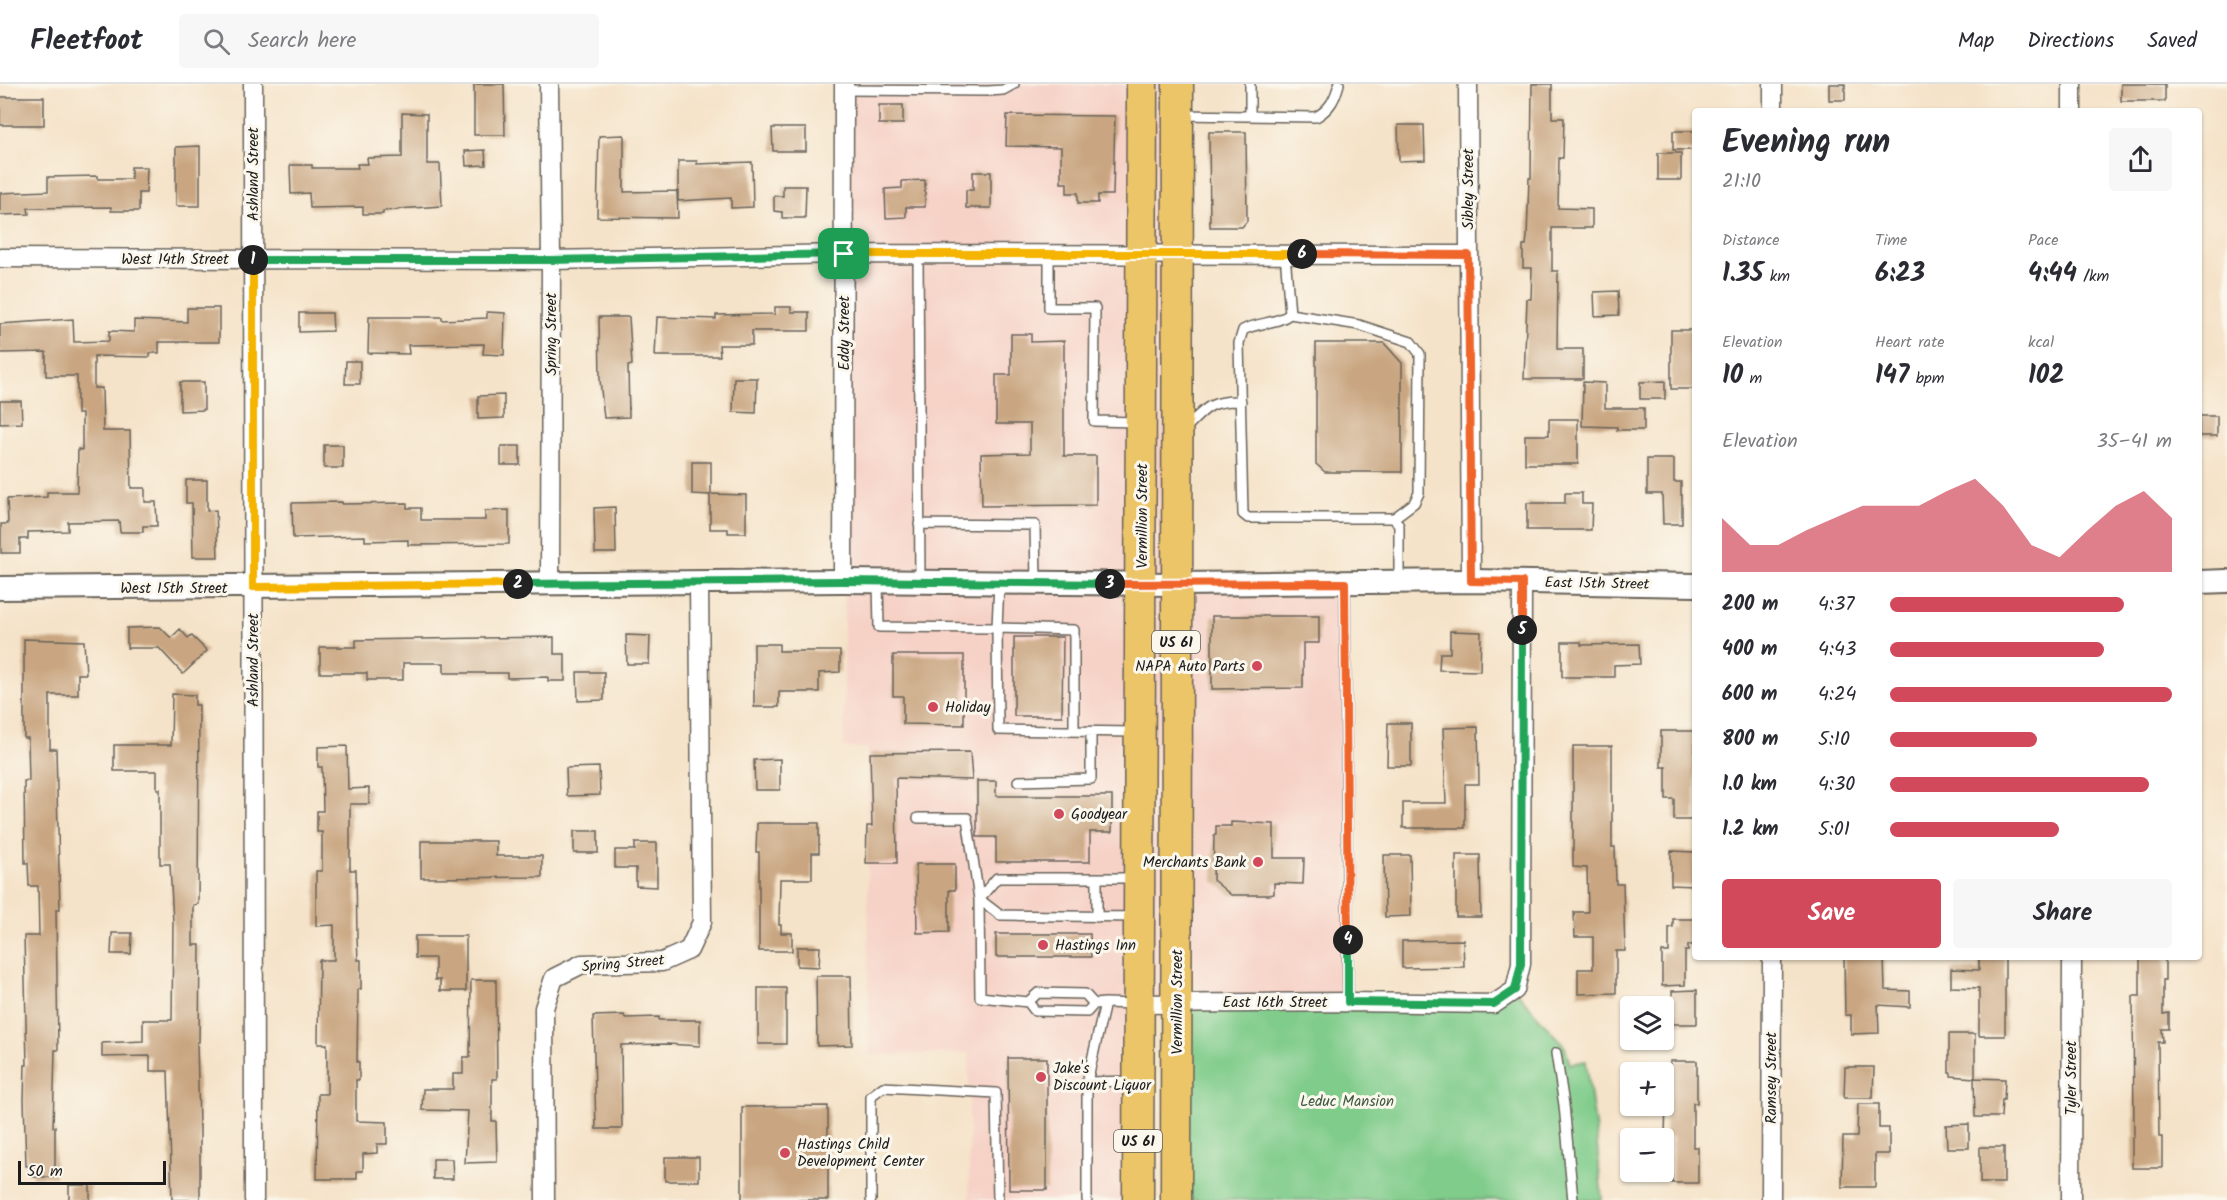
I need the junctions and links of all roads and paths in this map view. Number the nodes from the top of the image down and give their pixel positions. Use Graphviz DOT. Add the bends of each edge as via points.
graph roads {
  1 [pos="253,84"];
  2 [pos="549,84"];
  3 [pos="1014,84"];
  4 [pos="1142,84"];
  5 [pos="1178,84"];
  6 [pos="1250,84"];
  7 [pos="1339,84"];
  8 [pos="1468,84"];
  9 [pos="1773,84"];
  10 [pos="2072,84"];
  11 [pos="844,87"];
  12 [pos="1773,108"];
  13 [pos="2072,108"];
  14 [pos="1178,115"];
  15 [pos="1250,116"];
  16 [pos="1048,253"];
  17 [pos="1143,253"];
  18 [pos="1178,253"];
  19 [pos="844,254"];
  20 [pos="918,254"];
  21 [pos="1286,254"];
  22 [pos="1468,255"];
  23 [pos="0,258"];
  24 [pos="253,259"];
  25 [pos="551,260"];
  26 [pos="1290,314"];
  27 [pos="1241,401"];
  28 [pos="1142,423"];
  29 [pos="1177,438"];
  30 [pos="1394,518"];
  31 [pos="919,524"];
  32 [pos="843,581"];
  33 [pos="1471,581"];
  34 [pos="2227,581"];
  35 [pos="699,582"];
  36 [pos="878,582"];
  37 [pos="920,582"];
  38 [pos="1400,582"];
  39 [pos="1522,582"];
  40 [pos="2202,582"];
  41 [pos="999,583"];
  42 [pos="1036,583"];
  43 [pos="1345,583"];
  44 [pos="550,584"];
  45 [pos="1142,584"];
  46 [pos="1176,584"];
  47 [pos="1692,585"];
  48 [pos="253,587"];
  49 [pos="0,588"];
  50 [pos="997,628"];
  51 [pos="1074,731"];
  52 [pos="1091,732"];
  53 [pos="1140,732"];
  54 [pos="1018,781"];
  55 [pos="918,818"];
  56 [pos="1097,878"];
  57 [pos="1138,878"];
  58 [pos="979,899"];
  59 [pos="1097,917"];
  60 [pos="1138,917"];
  61 [pos="1772,960"];
  62 [pos="2072,960"];
  63 [pos="1028,1002"];
  64 [pos="1177,1002"];
  65 [pos="1348,1002"];
  66 [pos="1105,1003"];
  67 [pos="1094,1004"];
  68 [pos="1139,1004"];
  69 [pos="1556,1053"];
  70 [pos="1138,1081"];
  71 [pos="1088,1082"];
  72 [pos="254,1200"];
  73 [pos="545,1200"];
  74 [pos="871,1200"];
  75 [pos="998,1200"];
  76 [pos="1087,1200"];
  77 [pos="1138,1200"];
  78 [pos="1176,1200"];
  79 [pos="1573,1200"];
  80 [pos="1770,1200"];
  81 [pos="2071,1200"];
  1 -- 24 [label="street, Ashland Street"];
  2 -- 25 [label="street, Spring Street"];
  3 -- 11 [label="lane" via="988,91"];
  4 -- 17 [label="highway, Vermillion Street / US 61"];
  5 -- 14 [label="highway, Vermillion Street / US 61"];
  6 -- 15 [label="lane"];
  7 -- 15 [label="lane" via="1334,101 1316,117"];
  8 -- 22 [label="street, Sibley Street"];
  9 -- 12 [label="street"];
  10 -- 13 [label="street"];
  11 -- 19 [label="street, Eddy Street"];
  14 -- 15 [label="lane"];
  14 -- 18 [label="highway, Vermillion Street / US 61"];
  16 -- 17 [label="street, West 14th Street"];
  16 -- 20 [label="street, West 14th Street"];
  16 -- 28 [label="lane" via="1048,308 1095,308 1094,421"];
  17 -- 18 [label="street, West 14th Street"];
  17 -- 28 [label="highway, Vermillion Street / US 61"];
  18 -- 21 [label="street, West 14th Street"];
  18 -- 29 [label="highway, Vermillion Street / US 61"];
  19 -- 20 [label="street, West 14th Street"];
  19 -- 25 [label="street, West 14th Street"];
  19 -- 32 [label="street, Eddy Street"];
  20 -- 31 [label="lane"];
  21 -- 22 [label="street, West 14th Street"];
  21 -- 26 [label="lane"];
  22 -- 33 [label="street, Sibley Street"];
  23 -- 24 [label="street, West 14th Street"];
  24 -- 25 [label="street, West 14th Street"];
  24 -- 48 [label="street, Ashland Street"];
  25 -- 44 [label="street, Spring Street"];
  26 -- 27 [label="lane" via="1282,320 1254,324 1243,330 1239,343"];
  26 -- 30 [label="lane" via="1359,325 1411,342 1420,354 1419,493 1414,503"];
  27 -- 29 [label="lane" via="1213,403"];
  27 -- 30 [label="lane" via="1244,514 1248,518"];
  28 -- 45 [label="highway, Vermillion Street / US 61"];
  29 -- 46 [label="highway, Vermillion Street / US 61"];
  30 -- 38 [label="lane" via="1399,526"];
  31 -- 37 [label="lane"];
  31 -- 42 [label="lane" via="1035,525"];
  32 -- 35 [label="street, West 15th Street"];
  32 -- 36 [label="street, West 15th Street"];
  33 -- 38 [label="street, East 15th Street"];
  33 -- 39 [label="street, East 15th Street"];
  34 -- 40 [label="street"];
  35 -- 44 [label="street, West 15th Street"];
  35 -- 73 [label="street, Spring Street" via="702,922 689,950 662,962 582,963 555,978 544,1008"];
  36 -- 37 [label="street, West 15th Street"];
  36 -- 50 [label="lane" via="879,627"];
  37 -- 41 [label="street, West 15th Street"];
  38 -- 43 [label="street, East 15th Street"];
  39 -- 47 [label="street, East 15th Street"];
  39 -- 65 [label="street, East 16th Street" via="1521,964 1515,990 1494,1004"];
  41 -- 42 [label="street, West 15th Street"];
  41 -- 50 [label="lane"];
  42 -- 45 [label="street, West 15th Street"];
  43 -- 46 [label="street, East 15th Street"];
  43 -- 65 [label="lane"];
  44 -- 48 [label="street, West 15th Street"];
  45 -- 46 [label="street, West 15th Street"];
  45 -- 53 [label="highway, Vermillion Street / US 61"];
  46 -- 64 [label="highway, Vermillion Street / US 61"];
  48 -- 49 [label="street, West 15th Street"];
  48 -- 72 [label="street, Ashland Street"];
  50 -- 51 [label="lane" via="998,730"];
  50 -- 51 [label="lane" via="1074,630"];
  51 -- 52 [label="lane"];
  52 -- 53 [label="lane"];
  52 -- 54 [label="lane" via="1091,779"];
  53 -- 57 [label="highway, Vermillion Street / US 61"];
  55 -- 58 [label="lane" via="967,818"];
  56 -- 57 [label="lane"];
  56 -- 58 [label="lane" via="997,878"];
  56 -- 59 [label="lane"];
  57 -- 60 [label="highway, Vermillion Street / US 61"];
  58 -- 59 [label="lane" via="1000,915"];
  58 -- 63 [label="lane" via="980,997"];
  59 -- 60 [label="lane"];
  60 -- 68 [label="highway, Vermillion Street / US 61"];
  61 -- 80 [label="street, Ramsey Street"];
  62 -- 81 [label="street, Tyler Street"];
  63 -- 67 [label="lane" via="1038,993 1085,994"];
  63 -- 67 [label="lane" via="1035,1011 1087,1012"];
  64 -- 65 [label="street, East 16th Street"];
  64 -- 68 [label="street, East 16th Street"];
  64 -- 78 [label="highway, Vermillion Street / US 61"];
  66 -- 67 [label="lane"];
  66 -- 68 [label="lane"];
  66 -- 71 [label="lane"];
  68 -- 70 [label="highway, Vermillion Street / US 61"];
  69 -- 79 [label="lane"];
  70 -- 71 [label="lane"];
  70 -- 77 [label="highway, Vermillion Street / US 61"];
  71 -- 76 [label="lane"];
  74 -- 75 [label="lane" via="871,1096 883,1087 996,1092"];
}
